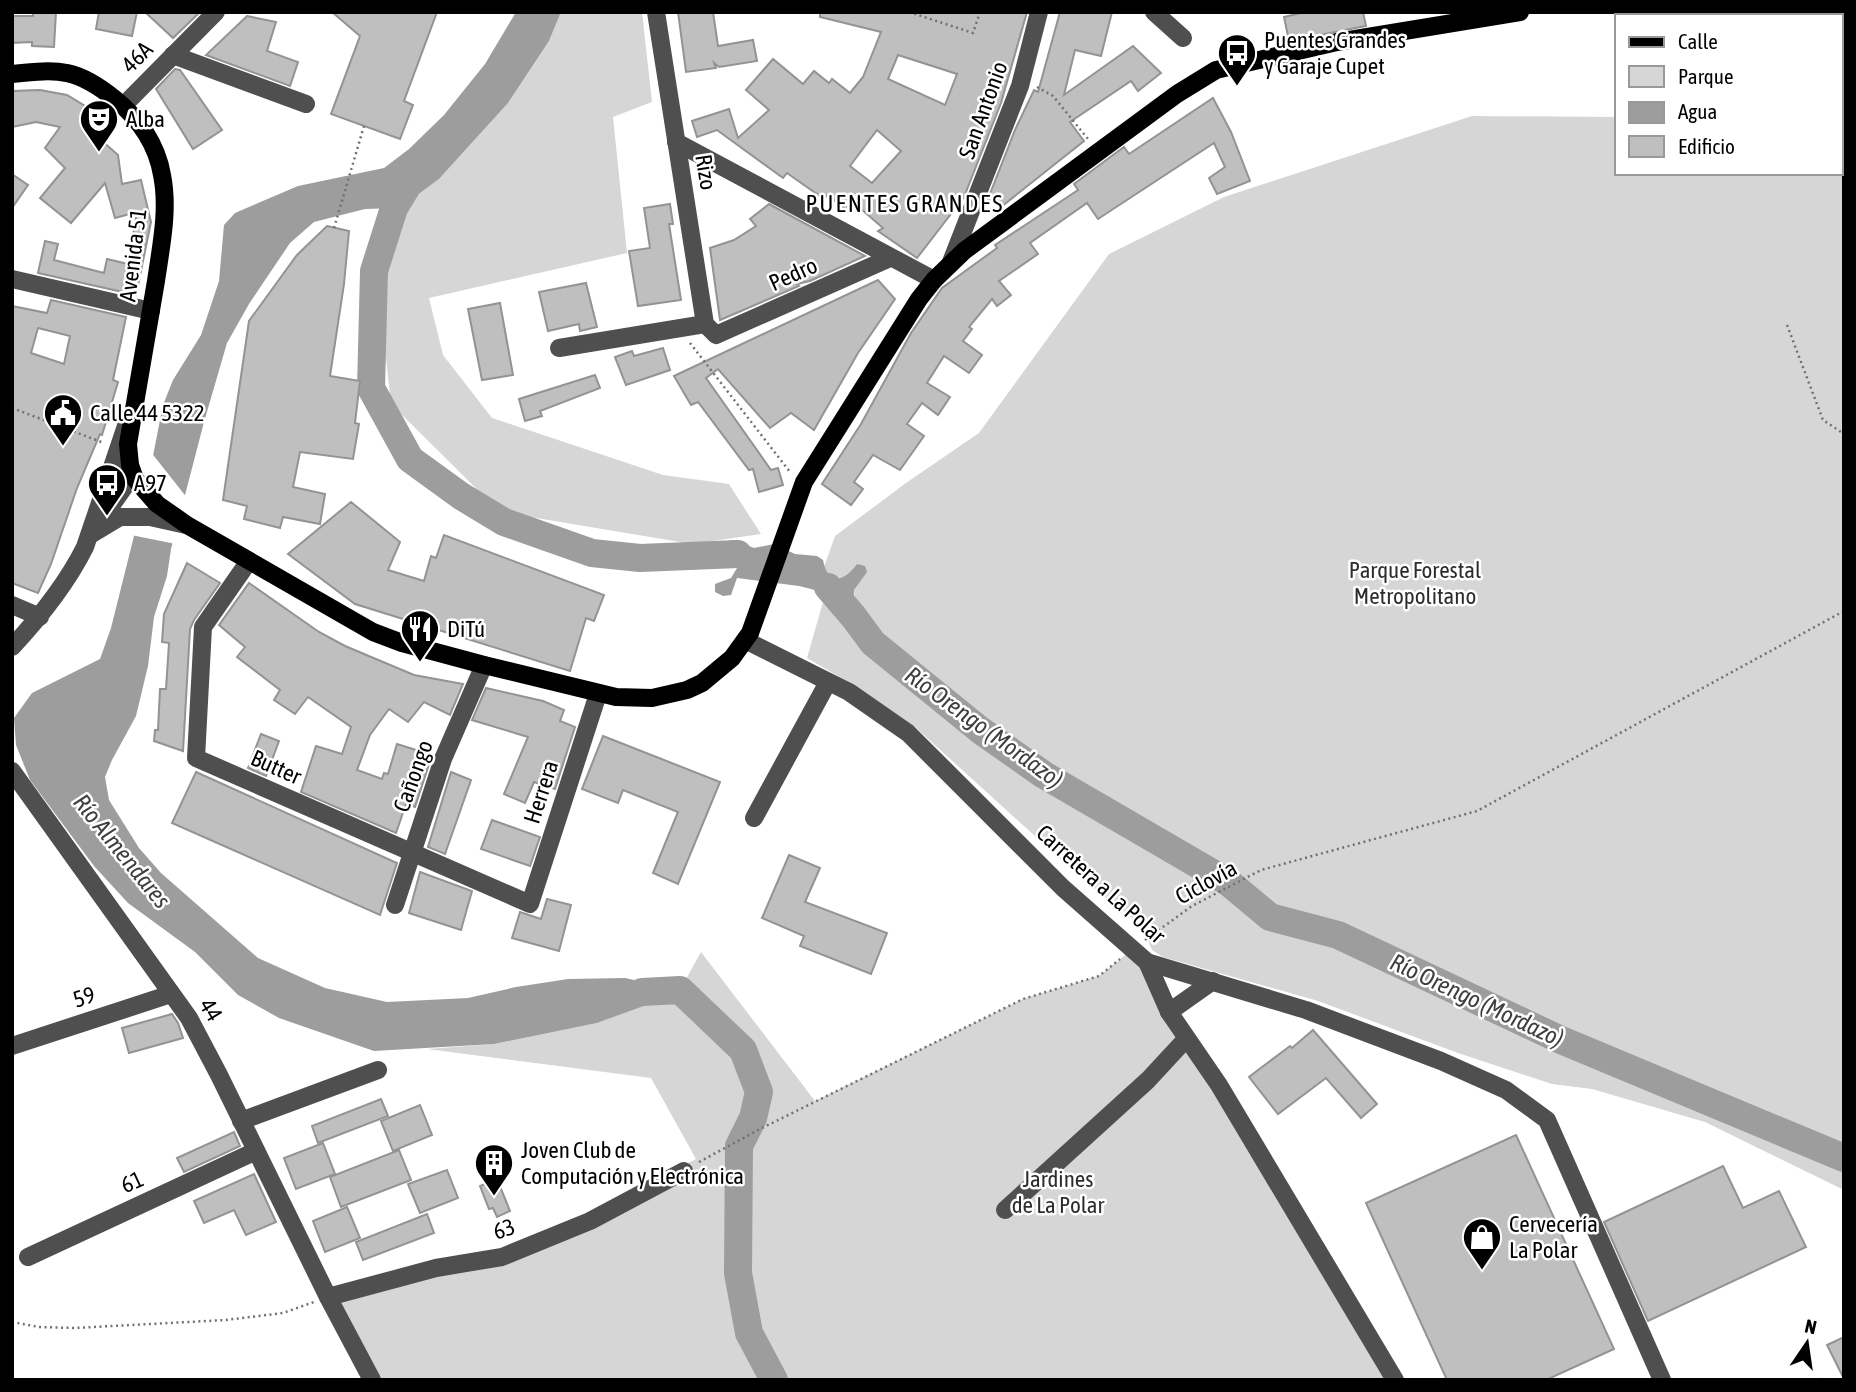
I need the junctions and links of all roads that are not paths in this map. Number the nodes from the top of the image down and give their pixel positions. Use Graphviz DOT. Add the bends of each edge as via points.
graph roads {
  1 [pos="216,12"];
  2 [pos="656,12"];
  3 [pos="1039,12"];
  4 [pos="1154,12"];
  5 [pos="1520,12"];
  6 [pos="1760,12"];
  7 [pos="1782,14"];
  8 [pos="1183,38"];
  9 [pos="173,55"];
  10 [pos="12,75"];
  11 [pos="306,104"];
  12 [pos="123,106"];
  13 [pos="676,142"];
  14 [pos="890,258"];
  15 [pos="951,262"];
  16 [pos="12,279"];
  17 [pos="933,280"];
  18 [pos="151,311"];
  19 [pos="711,330"];
  20 [pos="559,348"];
  21 [pos="135,397"];
  22 [pos="133,484"];
  23 [pos="101,501"];
  24 [pos="187,525"];
  25 [pos="88,541"];
  26 [pos="249,561"];
  27 [pos="12,605"];
  28 [pos="40,617"];
  29 [pos="749,632"];
  30 [pos="12,647"];
  31 [pos="484,665"];
  32 [pos="828,682"];
  33 [pos="598,694"];
  34 [pos="12,771"];
  35 [pos="754,818"];
  36 [pos="411,853"];
  37 [pos="530,904"];
  38 [pos="395,905"];
  39 [pos="1147,962"];
  40 [pos="1213,981"];
  41 [pos="171,993"];
  42 [pos="1169,1012"];
  43 [pos="1186,1039"];
  44 [pos="12,1046"];
  45 [pos="378,1070"];
  46 [pos="241,1121"];
  47 [pos="256,1151"];
  48 [pos="684,1171"];
  49 [pos="1005,1210"];
  50 [pos="28,1257"];
  51 [pos="328,1297"];
  52 [pos="372,1380"];
  53 [pos="1395,1380"];
  54 [pos="1662,1380"];
  1 -- 9 [label="street, 46A"];
  2 -- 13 [label="street, Rizo"];
  3 -- 15 [label="street, San Antonio" via="1022,79"];
  4 -- 8 [label="street"];
  5 -- 15 [label="main road" via="1337,42 1216,70 1098,151"];
  6 -- 7 [label="main road"];
  9 -- 11 [label="street"];
  9 -- 12 [label="street, 46A"];
  10 -- 12 [label="main road, Avenida 51" via="62,71 83,76"];
  12 -- 18 [label="main road, Avenida 51" via="146,134 162,175 164,226"];
  13 -- 14 [label="street"];
  13 -- 19 [label="street, Rizo"];
  14 -- 17 [label="street"];
  14 -- 19 [label="street, Pedro"];
  15 -- 17 [label="main road"];
  16 -- 18 [label="street"];
  17 -- 29 [label="main road" via="804,482"];
  18 -- 21 [label="main road, Avenida 51"];
  19 -- 20 [label="street, Pedro"];
  21 -- 22 [label="main road, Avenida 51" via="128,444"];
  21 -- 23 [label="street"];
  22 -- 23 [label="street"];
  22 -- 24 [label="main road"];
  22 -- 25 [label="street"];
  23 -- 25 [label="street"];
  24 -- 25 [label="street" via="150,517 120,517"];
  24 -- 26 [label="main road"];
  25 -- 28 [label="street"];
  26 -- 31 [label="main road" via="373,632"];
  26 -- 36 [label="street, Butter" via="203,627 196,758"];
  27 -- 28 [label="street"];
  28 -- 30 [label="street"];
  29 -- 32 [label="street, Carretera a La Polar"];
  29 -- 33 [label="main road" via="732,659 687,690 632,699"];
  31 -- 33 [label="main road"];
  31 -- 36 [label="street, Cañongo" via="443,759"];
  32 -- 35 [label="street"];
  32 -- 39 [label="street, Carretera a La Polar" via="908,733 1063,888"];
  33 -- 37 [label="street, Herrera"];
  34 -- 41 [label="street, 44"];
  36 -- 37 [label="street, Butter"];
  36 -- 38 [label="street, Cañongo"];
  39 -- 40 [label="street, Carretera a La Polar"];
  39 -- 42 [label="street"];
  40 -- 42 [label="street"];
  40 -- 54 [label="street, Carretera a La Polar" via="1441,1061 1506,1090 1548,1120"];
  41 -- 44 [label="street, 59"];
  41 -- 46 [label="street, 44" via="189,1018"];
  42 -- 43 [label="street"];
  43 -- 49 [label="street" via="1148,1080"];
  43 -- 53 [label="street" via="1219,1086"];
  45 -- 46 [label="street"];
  46 -- 47 [label="street, 44"];
  47 -- 50 [label="street, 61"];
  47 -- 51 [label="street, 44"];
  48 -- 51 [label="street, 63" via="590,1221 502,1257 436,1268"];
  51 -- 52 [label="street, 44"];
}
